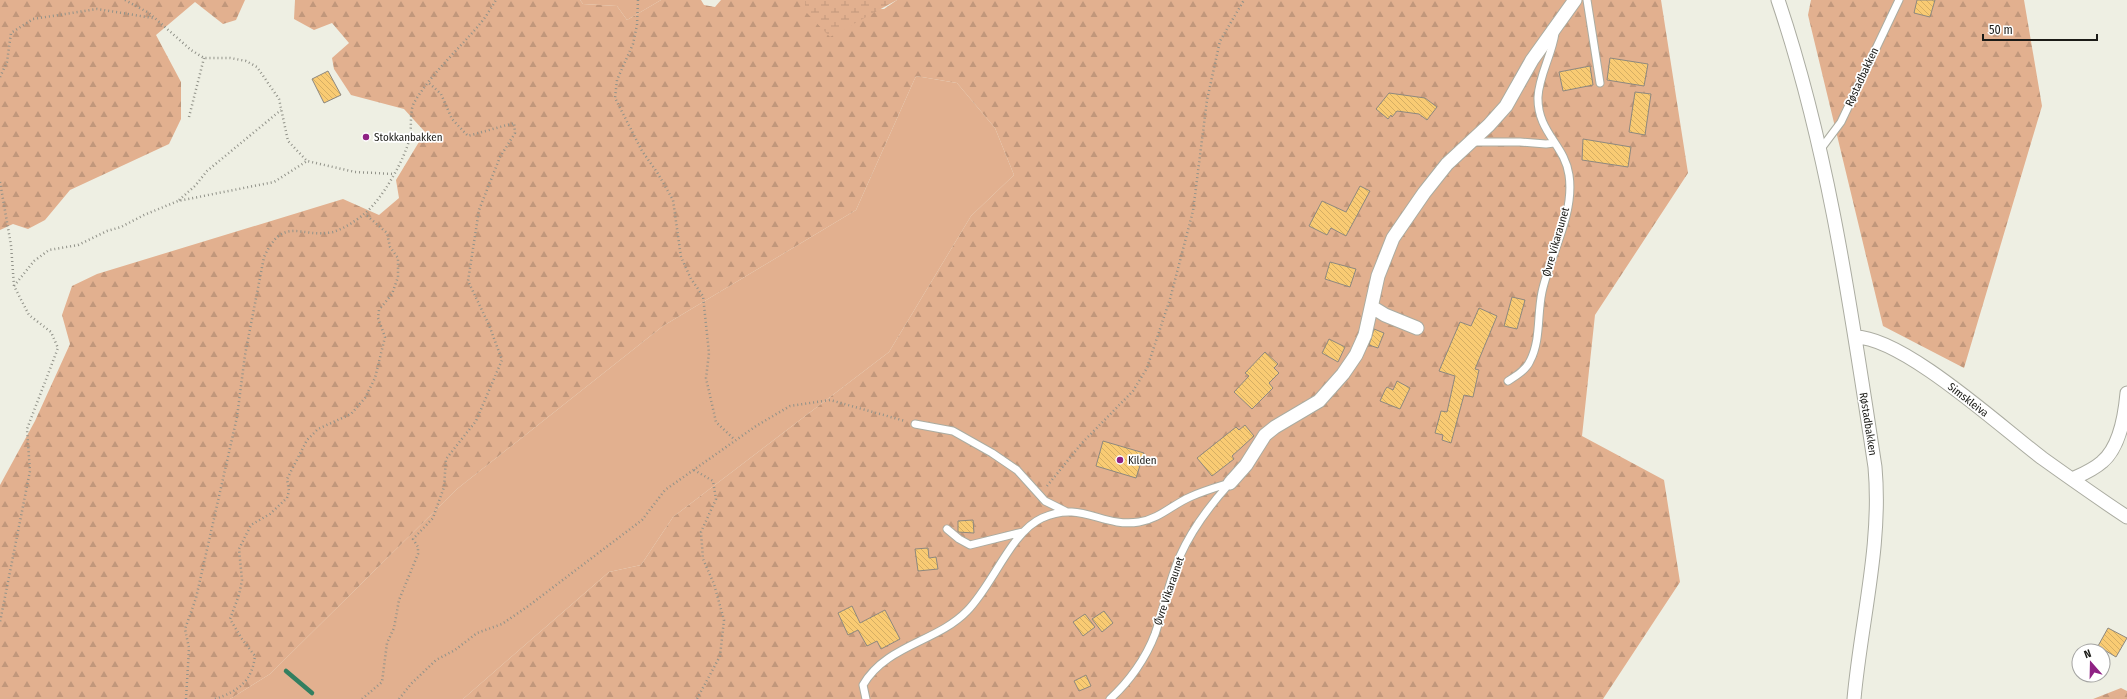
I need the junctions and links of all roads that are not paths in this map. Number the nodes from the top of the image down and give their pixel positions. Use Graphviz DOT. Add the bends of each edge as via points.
graph roads {
  1 [pos="1575,0"];
  2 [pos="1587,0"];
  3 [pos="1778,0"];
  4 [pos="1899,0"];
  5 [pos="1556,29"];
  6 [pos="1600,83"];
  7 [pos="1470,142"];
  8 [pos="1554,143"];
  9 [pos="1820,150"];
  10 [pos="1372,307"];
  11 [pos="1417,328"];
  12 [pos="1855,337"];
  13 [pos="1508,381"];
  14 [pos="2127,393"];
  15 [pos="916,424"];
  16 [pos="2072,479"];
  17 [pos="1230,482"];
  18 [pos="1065,511"];
  19 [pos="2127,517"];
  20 [pos="947,529"];
  21 [pos="1023,532"];
  22 [pos="866,699"];
  23 [pos="1110,699"];
  24 [pos="1854,699"];
  1 -- 5 [label="street, Øvre Vikaraunet"];
  2 -- 6 [label="lane"];
  3 -- 9 [label="street, Røstadbakken"];
  4 -- 9 [label="lane, Røstadbakken" via="1841,122"];
  5 -- 7 [label="street, Øvre Vikaraunet" via="1532,60 1506,106"];
  5 -- 8 [label="lane, Øvre Vikaraunet" via="1538,98 1540,115"];
  7 -- 8 [label="lane"];
  7 -- 10 [label="street, Øvre Vikaraunet" via="1447,164 1424,192 1394,238 1378,276"];
  8 -- 13 [label="lane, Øvre Vikaraunet" via="1568,166 1568,205 1542,293 1535,348 1530,362"];
  9 -- 12 [label="street, Røstadbakken"];
  10 -- 11 [label="street"];
  10 -- 17 [label="street, Øvre Vikaraunet" via="1365,335 1343,374 1320,400 1275,427 1265,436 1246,465"];
  12 -- 16 [label="street, Simskleiva" via="1881,342 1943,380"];
  12 -- 24 [label="street, Røstadbakken" via="1875,467 1877,501 1875,543"];
  14 -- 16 [label="street" via="2113,448 2104,461 2091,471"];
  15 -- 18 [label="lane, Øvre Vikaraunet" via="953,431 992,452 1017,470 1039,496"];
  16 -- 19 [label="street, Simskleiva"];
  17 -- 18 [label="lane, Øvre Vikaraunet" via="1189,497 1167,511 1142,522 1118,523 1080,511"];
  17 -- 23 [label="lane, Øvre Vikaraunet" via="1198,524 1180,556 1155,634 1146,653 1129,679"];
  18 -- 21 [label="lane, Øvre Vikaraunet" via="1043,517"];
  20 -- 21 [label="lane, Øvre Vikaraunet" via="970,545"];
  21 -- 22 [label="lane, Øvre Vikaraunet" via="984,592 963,615 946,629 902,649 868,676 863,685"];
}
